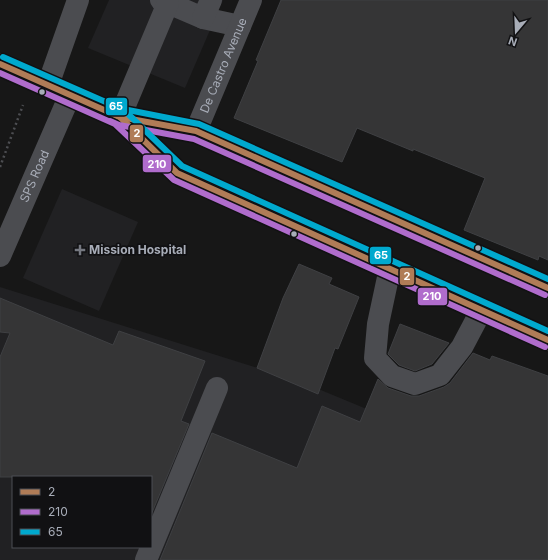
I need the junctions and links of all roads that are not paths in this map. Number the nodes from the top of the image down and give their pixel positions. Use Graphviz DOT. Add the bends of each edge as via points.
graph roads {
  1 [pos="78,0"];
  2 [pos="251,0"];
  3 [pos="165,2"];
  4 [pos="207,9"];
  5 [pos="240,26"];
  6 [pos="0,64"];
  7 [pos="40,82"];
  8 [pos="70,95"];
  9 [pos="120,117"];
  10 [pos="196,131"];
  11 [pos="0,256"];
  12 [pos="390,268"];
  13 [pos="548,288"];
  14 [pos="481,311"];
  15 [pos="548,340"];
  16 [pos="217,388"];
  17 [pos="152,545"];
  18 [pos="151,548"];
  19 [pos="146,560"];
  1 -- 7 [label="street"];
  2 -- 5 [label="street, De Castro Avenue"];
  3 -- 4 [label="street"];
  3 -- 9 [label="street"];
  4 -- 5 [label="street"];
  5 -- 10 [label="street, De Castro Avenue"];
  6 -- 7 [label="main road"];
  7 -- 8 [label="main road"];
  8 -- 9 [label="main road"];
  8 -- 11 [label="street, SPS Road"];
  9 -- 10 [label="main road"];
  9 -- 12 [label="main road" via="176,173"];
  10 -- 13 [label="main road"];
  12 -- 14 [label="main road"];
  12 -- 14 [label="street" via="378,324 375,358 392,376 415,384 440,375 462,347"];
  14 -- 15 [label="main road"];
  16 -- 17 [label="street"];
  18 -- 19 [label="street"];
}
